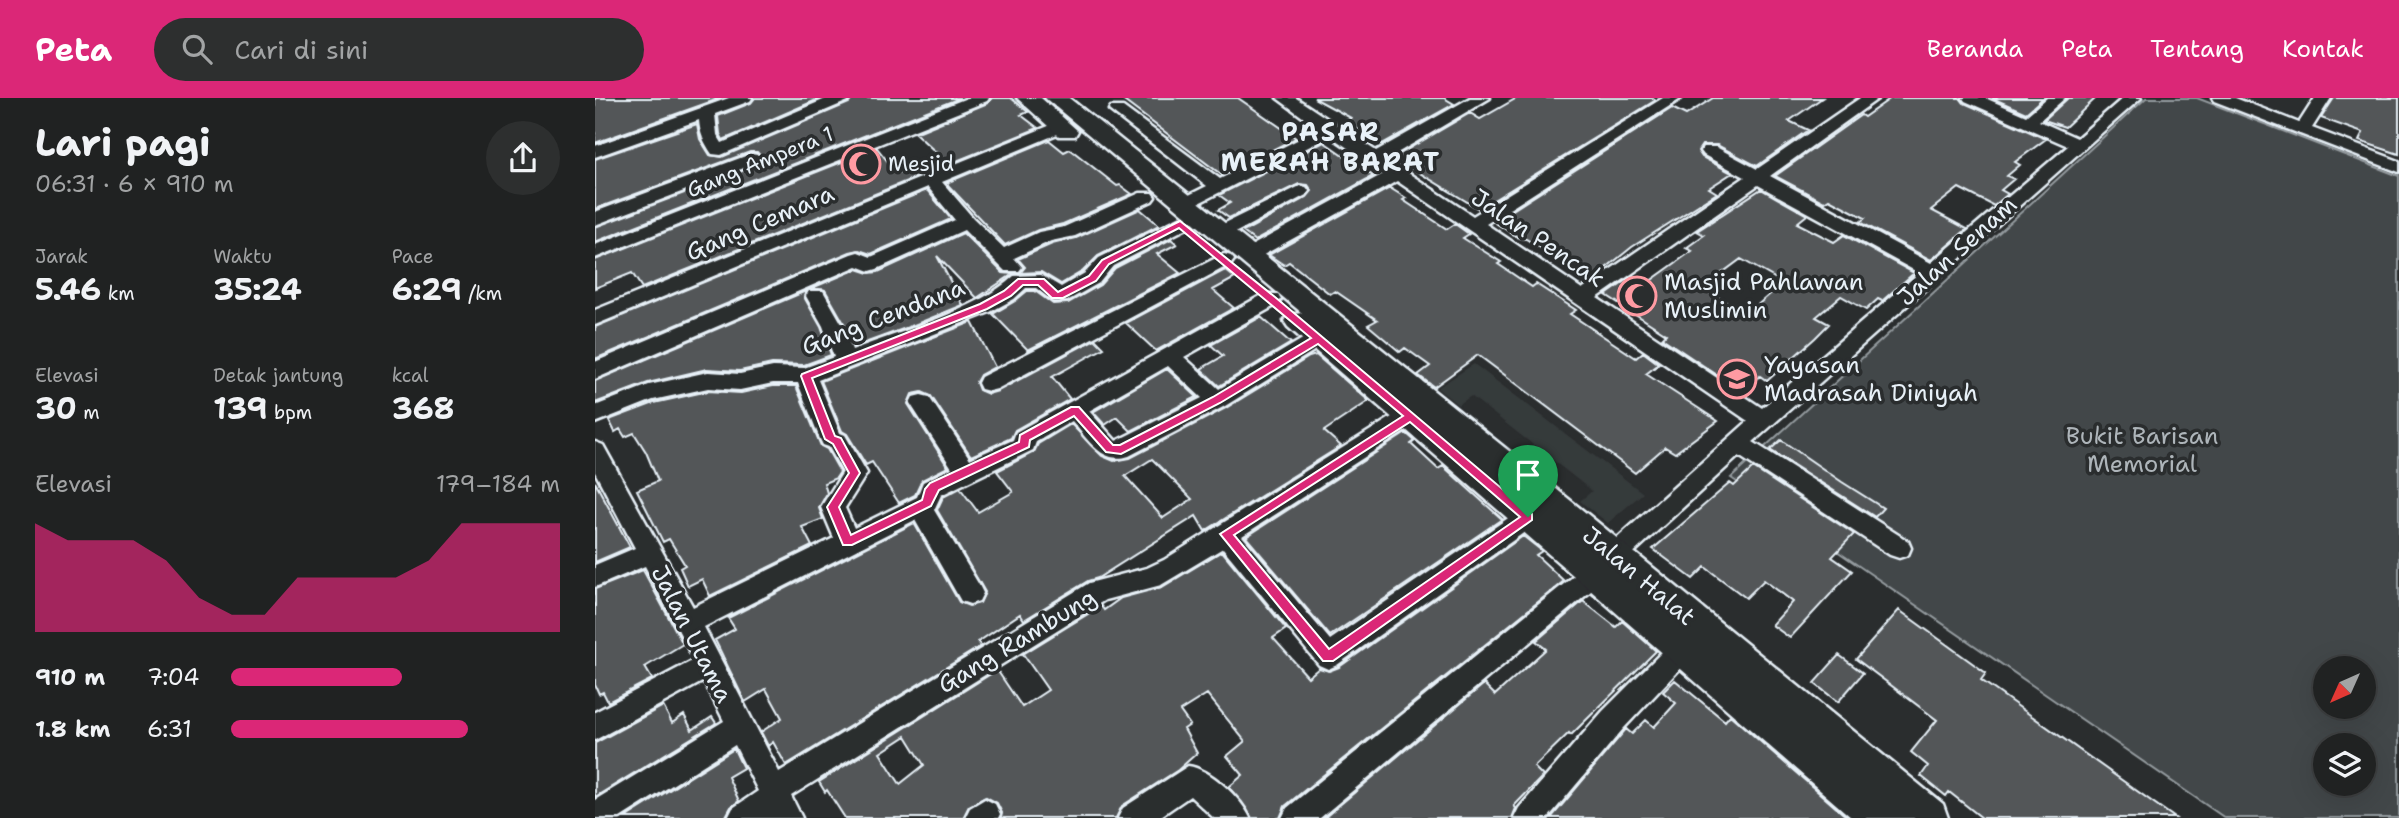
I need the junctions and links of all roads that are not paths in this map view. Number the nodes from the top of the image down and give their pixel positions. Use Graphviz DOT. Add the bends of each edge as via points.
graph roads {
  1 [pos="744,98"];
  2 [pos="842,98"];
  3 [pos="981,98"];
  4 [pos="997,98"];
  5 [pos="1028,98"];
  6 [pos="1482,98"];
  7 [pos="1674,98"];
  8 [pos="1871,98"];
  9 [pos="1971,98"];
  10 [pos="2057,98"];
  11 [pos="2133,98"];
  12 [pos="2220,98"];
  13 [pos="2323,98"];
  14 [pos="1290,99"];
  15 [pos="1117,110"];
  16 [pos="706,112"];
  17 [pos="1058,112"];
  18 [pos="2028,122"];
  19 [pos="1331,129"];
  20 [pos="2302,130"];
  21 [pos="2078,144"];
  22 [pos="885,146"];
  23 [pos="1710,150"];
  24 [pos="595,152"];
  25 [pos="751,159"];
  26 [pos="1375,159"];
  27 [pos="2399,167"];
  28 [pos="1397,174"];
  29 [pos="1760,176"];
  30 [pos="930,179"];
  31 [pos="1218,186"];
  32 [pos="1300,191"];
  33 [pos="1146,197"];
  34 [pos="1183,214"];
  35 [pos="595,219"];
  36 [pos="966,222"];
  37 [pos="1473,224"];
  38 [pos="1232,249"];
  39 [pos="595,252"];
  40 [pos="1001,257"];
  41 [pos="1934,272"];
  42 [pos="1021,281"];
  43 [pos="816,296"];
  44 [pos="1583,298"];
  45 [pos="1271,299"];
  46 [pos="595,318"];
  47 [pos="1318,338"];
  48 [pos="1170,356"];
  49 [pos="846,361"];
  50 [pos="595,371"];
  51 [pos="806,376"];
  52 [pos="989,383"];
  53 [pos="1216,400"];
  54 [pos="921,402"];
  55 [pos="1075,410"];
  56 [pos="595,415"];
  57 [pos="1411,416"];
  58 [pos="1763,420"];
  59 [pos="1737,443"];
  60 [pos="596,454"];
  61 [pos="966,471"];
  62 [pos="920,507"];
  63 [pos="1528,517"];
  64 [pos="1226,534"];
  65 [pos="848,542"];
  66 [pos="1899,548"];
  67 [pos="651,552"];
  68 [pos="1605,565"];
  69 [pos="595,576"];
  70 [pos="969,593"];
  71 [pos="688,622"];
  72 [pos="1682,649"];
  73 [pos="709,665"];
  74 [pos="595,727"];
  75 [pos="739,727"];
  76 [pos="778,802"];
  77 [pos="595,817"];
  78 [pos="743,818"];
  79 [pos="1133,818"];
  80 [pos="1235,818"];
  81 [pos="1297,818"];
  82 [pos="1529,818"];
  83 [pos="1881,818"];
  84 [pos="1929,818"];
  1 -- 16 [label="street"];
  2 -- 16 [label="street" via="721,150 709,135"];
  3 -- 39 [label="street, Gang Ampera 1"];
  4 -- 22 [label="street"];
  5 -- 17 [label="main road, Jalan Halat"];
  6 -- 26 [label="street"];
  7 -- 37 [label="street"];
  8 -- 29 [label="street"];
  9 -- 18 [label="street"];
  10 -- 18 [label="street"];
  11 -- 21 [label="street, Jalan Senam"];
  12 -- 20 [label="street"];
  13 -- 20 [label="street"];
  14 -- 19 [label="street, Jalan Pencak"];
  15 -- 31 [label="street"];
  16 -- 24 [label="street"];
  17 -- 30 [label="street, Gang Cemara"];
  17 -- 33 [label="main road, Jalan Halat"];
  17 -- 34 [label="main road, Jalan Halat"];
  18 -- 21 [label="street"];
  19 -- 26 [label="street, Jalan Pencak"];
  19 -- 31 [label="street"];
  20 -- 27 [label="street"];
  21 -- 41 [label="street, Jalan Senam"];
  23 -- 29 [label="street"];
  25 -- 35 [label="street"];
  26 -- 28 [label="street, Jalan Pencak"];
  28 -- 37 [label="street, Jalan Pencak"];
  28 -- 38 [label="street"];
  29 -- 41 [label="street"];
  29 -- 44 [label="street"];
  30 -- 36 [label="street"];
  30 -- 46 [label="street, Gang Cemara"];
  31 -- 34 [label="street"];
  32 -- 38 [label="street"];
  33 -- 34 [label="main road, Jalan Halat"];
  33 -- 40 [label="street"];
  34 -- 38 [label="main road, Jalan Halat"];
  34 -- 42 [label="street" via="1060,296 1041,282"];
  36 -- 40 [label="street"];
  36 -- 50 [label="street" via="870,265 858,258"];
  37 -- 44 [label="street, Jalan Pencak"];
  38 -- 45 [label="main road, Jalan Halat"];
  38 -- 52 [label="street"];
  38 -- 68 [label="main road, Jalan Halat"];
  40 -- 42 [label="street"];
  41 -- 58 [label="street, Jalan Senam"];
  42 -- 49 [label="street, Gang Cendana" via="983,307"];
  43 -- 49 [label="street"];
  44 -- 58 [label="street, Jalan Pencak"];
  45 -- 47 [label="main road, Jalan Halat"];
  45 -- 48 [label="street"];
  47 -- 53 [label="street"];
  47 -- 57 [label="main road, Jalan Halat"];
  48 -- 53 [label="street"];
  48 -- 55 [label="street"];
  49 -- 51 [label="street, Gang Cendana"];
  51 -- 56 [label="street, Gang Cendana" via="708,380 649,393"];
  51 -- 65 [label="street" via="831,439 837,441 855,473 833,507"];
  53 -- 55 [label="street" via="1115,451"];
  54 -- 61 [label="street"];
  55 -- 61 [label="street" via="1024,438 1025,444"];
  57 -- 63 [label="main road, Jalan Halat"];
  57 -- 64 [label="street, Gang Rambung"];
  58 -- 59 [label="street, Jalan Senam"];
  59 -- 66 [label="street"];
  59 -- 68 [label="street, Jalan Senam"];
  60 -- 67 [label="street, Jalan Utama"];
  61 -- 62 [label="street" via="931,489 927,503"];
  62 -- 65 [label="street"];
  62 -- 70 [label="street"];
  63 -- 64 [label="street" via="1333,656 1324,655"];
  63 -- 68 [label="main road, Jalan Halat"];
  64 -- 76 [label="street, Gang Rambung" via="1152,577 1098,591"];
  65 -- 71 [label="street"];
  67 -- 69 [label="street"];
  67 -- 71 [label="street, Jalan Utama"];
  68 -- 72 [label="main road, Jalan Halat"];
  68 -- 81 [label="street, Jalan Senam"];
  68 -- 84 [label="main road, Jalan Halat"];
  71 -- 73 [label="street, Jalan Utama"];
  72 -- 82 [label="street" via="1613,720"];
  72 -- 83 [label="main road, Jalan Halat"];
  73 -- 74 [label="street"];
  73 -- 75 [label="street, Jalan Utama"];
  75 -- 76 [label="street, Jalan Utama"];
  75 -- 77 [label="street"];
  76 -- 78 [label="street"];
  79 -- 80 [label="street" via="1188,780 1195,780"];
}
